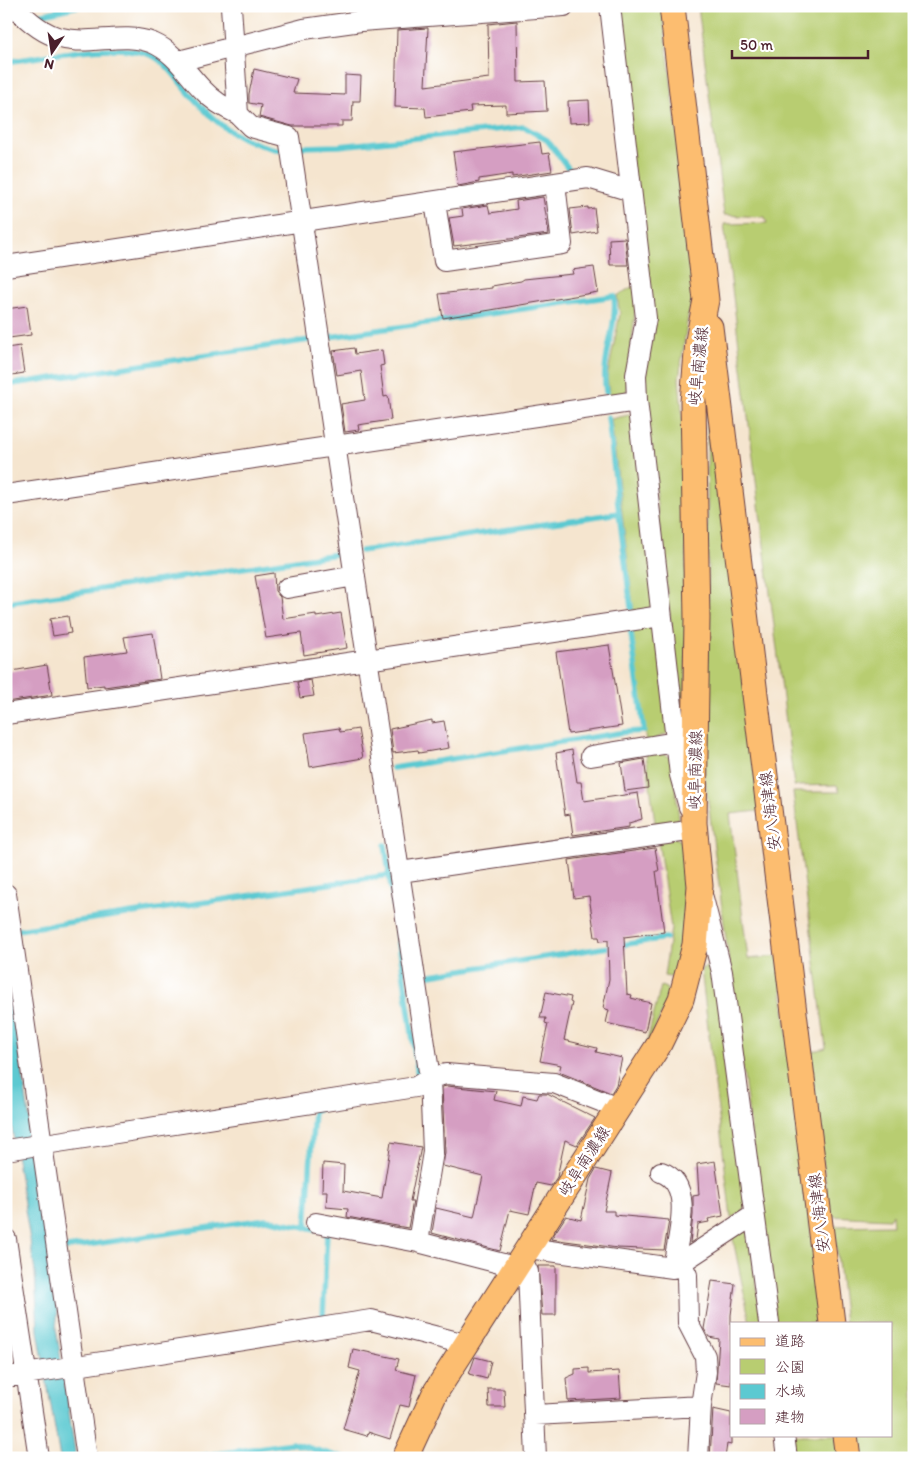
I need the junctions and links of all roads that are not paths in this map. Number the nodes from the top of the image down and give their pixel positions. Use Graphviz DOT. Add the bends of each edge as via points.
graph roads {
  1 [pos="14,6"];
  2 [pos="231,6"];
  3 [pos="564,6"];
  4 [pos="610,6"];
  5 [pos="672,6"];
  6 [pos="498,8"];
  7 [pos="234,46"];
  8 [pos="179,61"];
  9 [pos="238,114"];
  10 [pos="555,183"];
  11 [pos="631,191"];
  12 [pos="435,202"];
  13 [pos="302,222"];
  14 [pos="6,266"];
  15 [pos="706,300"];
  16 [pos="637,401"];
  17 [pos="336,447"];
  18 [pos="6,495"];
  19 [pos="355,576"];
  20 [pos="287,588"];
  21 [pos="661,616"];
  22 [pos="366,660"];
  23 [pos="6,714"];
  24 [pos="676,742"];
  25 [pos="591,756"];
  26 [pos="695,827"];
  27 [pos="400,872"];
  28 [pos="700,886"];
  29 [pos="6,894"];
  30 [pos="430,1078"];
  31 [pos="618,1108"];
  32 [pos="40,1145"];
  33 [pos="7,1150"];
  34 [pos="662,1172"];
  35 [pos="754,1215"];
  36 [pos="316,1224"];
  37 [pos="6,1239"];
  38 [pos="418,1242"];
  39 [pos="521,1258"];
  40 [pos="677,1265"];
  41 [pos="769,1322"];
  42 [pos="832,1322"];
  43 [pos="465,1344"];
  44 [pos="69,1367"];
  45 [pos="33,1373"];
  46 [pos="6,1377"];
  47 [pos="701,1406"];
  48 [pos="535,1416"];
  49 [pos="784,1436"];
  50 [pos="845,1436"];
  51 [pos="39,1458"];
  52 [pos="87,1458"];
  53 [pos="405,1458"];
  54 [pos="536,1458"];
  55 [pos="698,1458"];
  56 [pos="786,1458"];
  57 [pos="848,1458"];
  1 -- 8 [label="street" via="39,28 62,39 137,39 152,43"];
  2 -- 7 [label="street"];
  3 -- 6 [label="street"];
  4 -- 11 [label="street"];
  5 -- 15 [label="main road, 岐阜南濃線"];
  6 -- 7 [label="street" via="304,29"];
  7 -- 8 [label="street"];
  7 -- 9 [label="street"];
  8 -- 9 [label="street" via="203,91"];
  9 -- 13 [label="street" via="251,127 290,137"];
  10 -- 11 [label="street" via="588,178"];
  10 -- 12 [label="street"];
  10 -- 12 [label="street" via="562,244 444,261"];
  11 -- 16 [label="street" via="646,318 636,375"];
  12 -- 13 [label="street"];
  13 -- 14 [label="street"];
  13 -- 17 [label="street"];
  15 -- 26 [label="main road, 岐阜南濃線" via="692,402 697,618"];
  15 -- 42 [label="main road, 安八海津線"];
  16 -- 17 [label="street"];
  16 -- 21 [label="street"];
  17 -- 18 [label="street"];
  17 -- 19 [label="street"];
  19 -- 20 [label="street"];
  19 -- 22 [label="street"];
  21 -- 22 [label="street"];
  21 -- 24 [label="street"];
  22 -- 23 [label="street"];
  22 -- 27 [label="street"];
  24 -- 25 [label="street"];
  24 -- 26 [label="street" via="680,775"];
  26 -- 27 [label="street"];
  26 -- 28 [label="main road, 岐阜南濃線"];
  27 -- 30 [label="street"];
  28 -- 31 [label="main road, 岐阜南濃線" via="695,945 681,999 658,1046"];
  28 -- 35 [label="street" via="722,972"];
  29 -- 32 [label="street"];
  30 -- 31 [label="street" via="446,1074 554,1083"];
  30 -- 32 [label="street" via="416,1087"];
  30 -- 38 [label="street" via="433,1152"];
  31 -- 39 [label="main road, 岐阜南濃線"];
  32 -- 33 [label="street"];
  32 -- 44 [label="street"];
  34 -- 40 [label="street" via="671,1175 679,1185 683,1200"];
  35 -- 40 [label="street"];
  35 -- 41 [label="street"];
  36 -- 38 [label="street"];
  37 -- 45 [label="street"];
  38 -- 39 [label="street"];
  39 -- 40 [label="street"];
  39 -- 43 [label="main road, 岐阜南濃線"];
  39 -- 48 [label="street" via="528,1272"];
  40 -- 47 [label="street" via="687,1275 688,1324 705,1356"];
  43 -- 44 [label="street" via="371,1320"];
  43 -- 53 [label="main road, 岐阜南濃線" via="434,1393"];
  44 -- 45 [label="street"];
  44 -- 52 [label="street"];
  45 -- 46 [label="street"];
  45 -- 51 [label="street"];
  47 -- 48 [label="street"];
  47 -- 55 [label="street"];
  48 -- 54 [label="street"];
  49 -- 56 [label="street"];
  50 -- 57 [label="main road"];
}
